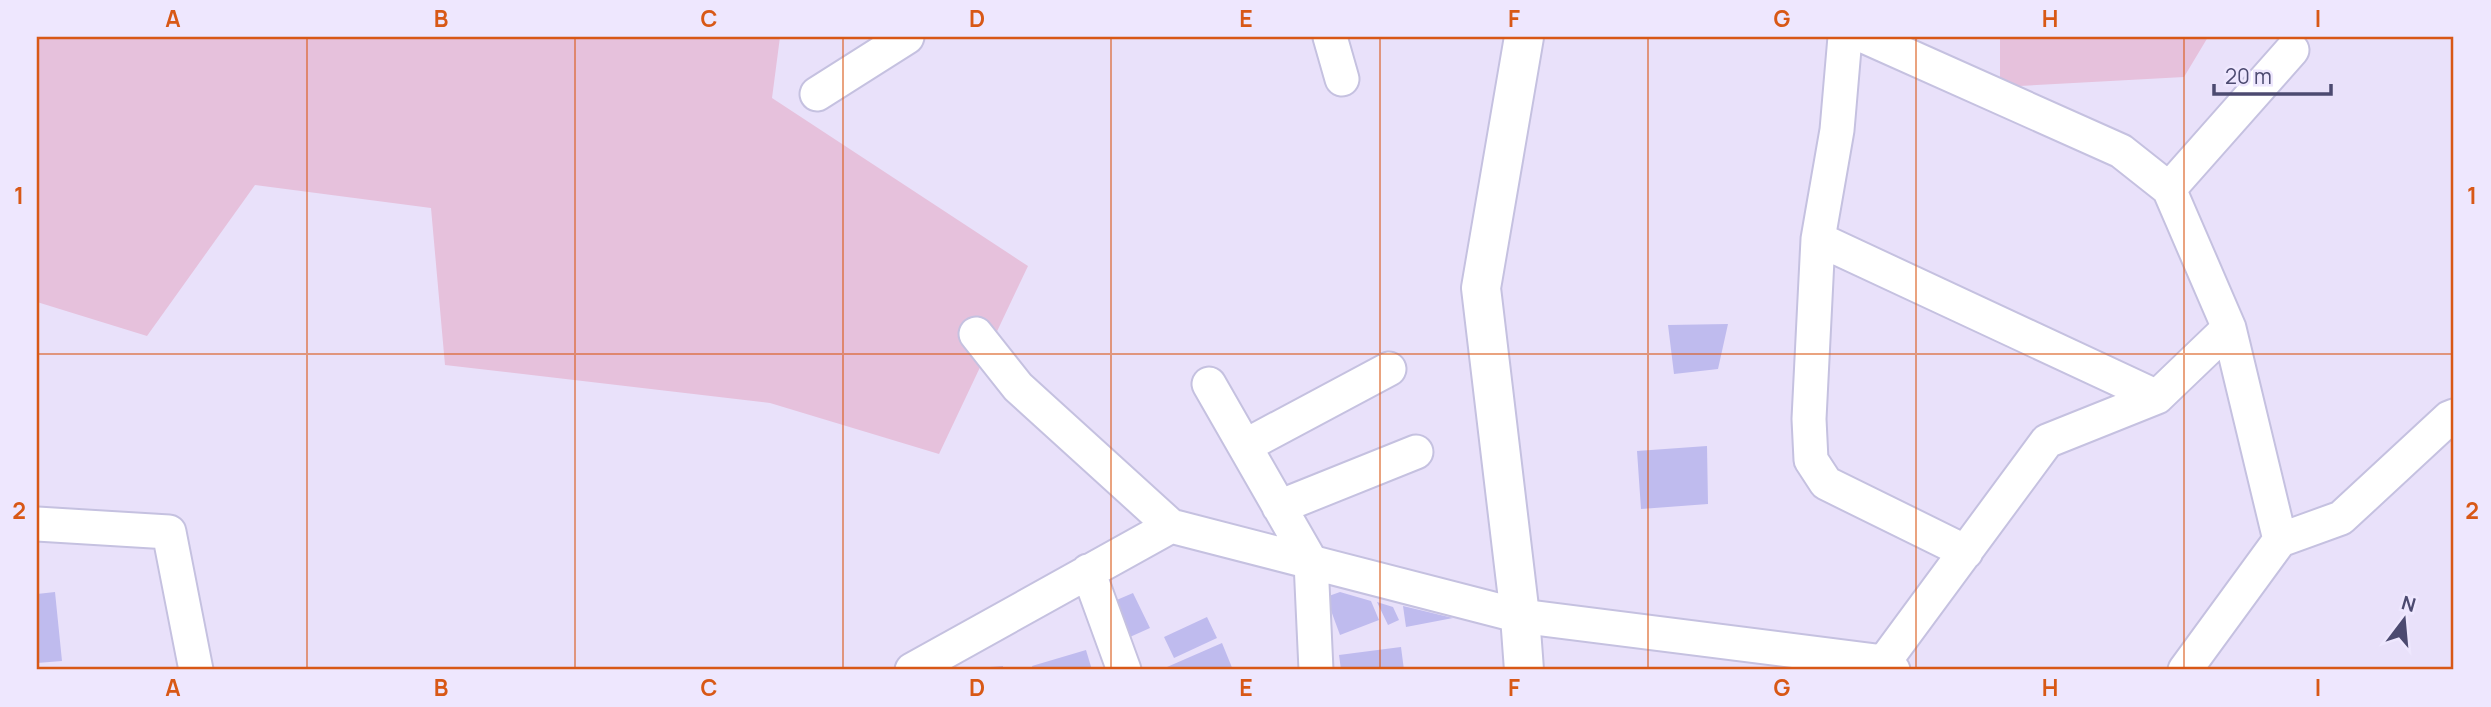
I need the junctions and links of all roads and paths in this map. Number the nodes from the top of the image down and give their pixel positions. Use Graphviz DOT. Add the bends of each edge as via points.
graph roads {
  1 [pos="907,37"];
  2 [pos="1330,37"];
  3 [pos="1524,37"];
  4 [pos="1845,37"];
  5 [pos="1866,37"];
  6 [pos="2292,50"];
  7 [pos="1342,79"];
  8 [pos="817,94"];
  9 [pos="2169,189"];
  10 [pos="1818,240"];
  11 [pos="2229,328"];
  12 [pos="976,334"];
  13 [pos="1389,369"];
  14 [pos="1209,384"];
  15 [pos="2157,397"];
  16 [pos="2454,416"];
  17 [pos="1245,446"];
  18 [pos="1416,452"];
  19 [pos="1279,507"];
  20 [pos="37,524"];
  21 [pos="1171,526"];
  22 [pos="2280,540"];
  23 [pos="1966,552"];
  24 [pos="1311,562"];
  25 [pos="1088,571"];
  26 [pos="1520,616"];
  27 [pos="1773,659"];
  28 [pos="1889,666"];
  29 [pos="196,670"];
  30 [pos="912,670"];
  31 [pos="1124,670"];
  32 [pos="1316,670"];
  33 [pos="1524,670"];
  34 [pos="2185,670"];
  1 -- 8 [label="street"];
  2 -- 7 [label="street"];
  3 -- 26 [label="street" via="1481,288"];
  4 -- 10 [label="street" via="1837,130"];
  5 -- 9 [label="street" via="2122,151"];
  6 -- 9 [label="street"];
  9 -- 11 [label="street"];
  10 -- 15 [label="street"];
  10 -- 23 [label="street" via="1811,460 1826,483"];
  11 -- 15 [label="street"];
  11 -- 22 [label="street"];
  12 -- 21 [label="street" via="1018,387"];
  13 -- 17 [label="street"];
  14 -- 17 [label="street"];
  15 -- 23 [label="street" via="2047,441"];
  16 -- 22 [label="street" via="2341,518"];
  17 -- 19 [label="street"];
  18 -- 19 [label="street"];
  19 -- 24 [label="street"];
  20 -- 29 [label="street" via="169,533"];
  21 -- 24 [label="street"];
  21 -- 25 [label="street"];
  22 -- 34 [label="street"];
  23 -- 28 [label="street"];
  24 -- 26 [label="street"];
  24 -- 32 [label="street"];
  25 -- 30 [label="street"];
  25 -- 31 [label="street"];
  26 -- 27 [label="street"];
  26 -- 33 [label="street"];
  27 -- 28 [label="street"];
}
